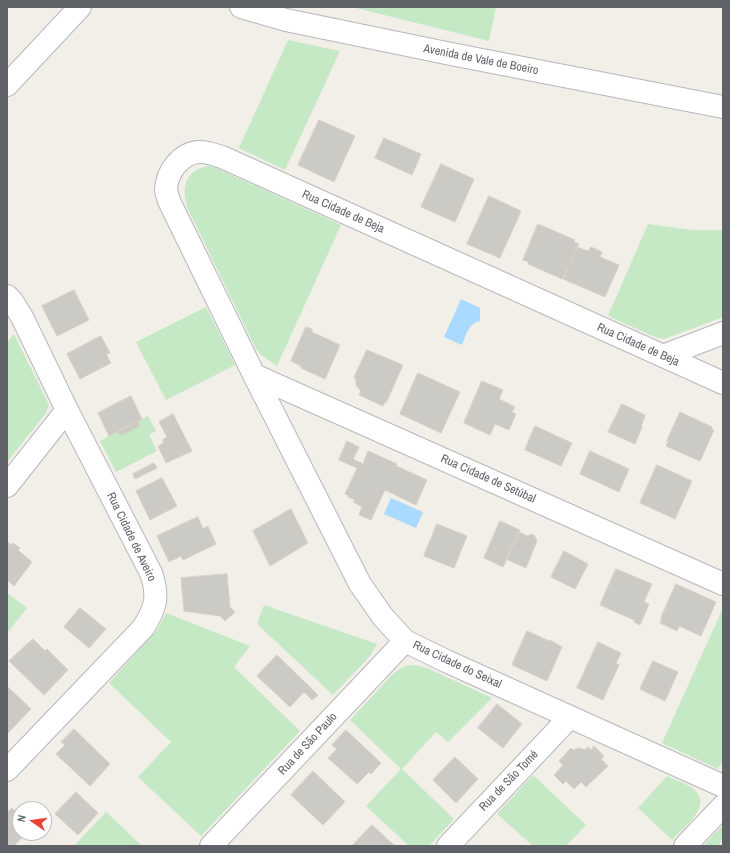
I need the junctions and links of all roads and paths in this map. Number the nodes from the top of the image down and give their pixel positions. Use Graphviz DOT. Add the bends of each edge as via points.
graph roads {
  1 [pos="80,7"];
  2 [pos="241,7"];
  3 [pos="7,86"];
  4 [pos="723,107"];
  5 [pos="7,296"];
  6 [pos="723,333"];
  7 [pos="663,356"];
  8 [pos="254,375"];
  9 [pos="723,383"];
  10 [pos="67,410"];
  11 [pos="7,486"];
  12 [pos="723,584"];
  13 [pos="405,641"];
  14 [pos="570,717"];
  15 [pos="7,770"];
  16 [pos="723,786"];
  17 [pos="723,806"];
  18 [pos="211,846"];
  19 [pos="448,846"];
  20 [pos="685,846"];
  1 -- 3 [label="street"];
  2 -- 4 [label="street, Avenida de Vale de Boeiro" via="286,20"];
  5 -- 10 [label="street, Rua Cidade de Aveiro" via="22,317"];
  6 -- 7 [label="street"];
  7 -- 8 [label="street, Rua Cidade de Beja" via="229,160 210,153 198,152 185,156 174,166 168,177 166,190 169,201"];
  7 -- 9 [label="street, Rua Cidade de Beja"];
  8 -- 12 [label="street, Rua Cidade de Setúbal"];
  8 -- 13 [label="street, Rua Cidade do Seixal" via="360,584 383,617"];
  10 -- 11 [label="street"];
  10 -- 15 [label="street, Rua Cidade de Aveiro" via="151,573 156,586 156,600 151,616 143,628"];
  13 -- 14 [label="street, Rua Cidade do Seixal"];
  13 -- 18 [label="street, Rua de São Paulo"];
  14 -- 16 [label="street, Rua Cidade do Seixal"];
  14 -- 19 [label="street, Rua de São Tomé"];
  17 -- 20 [label="street"];
}
